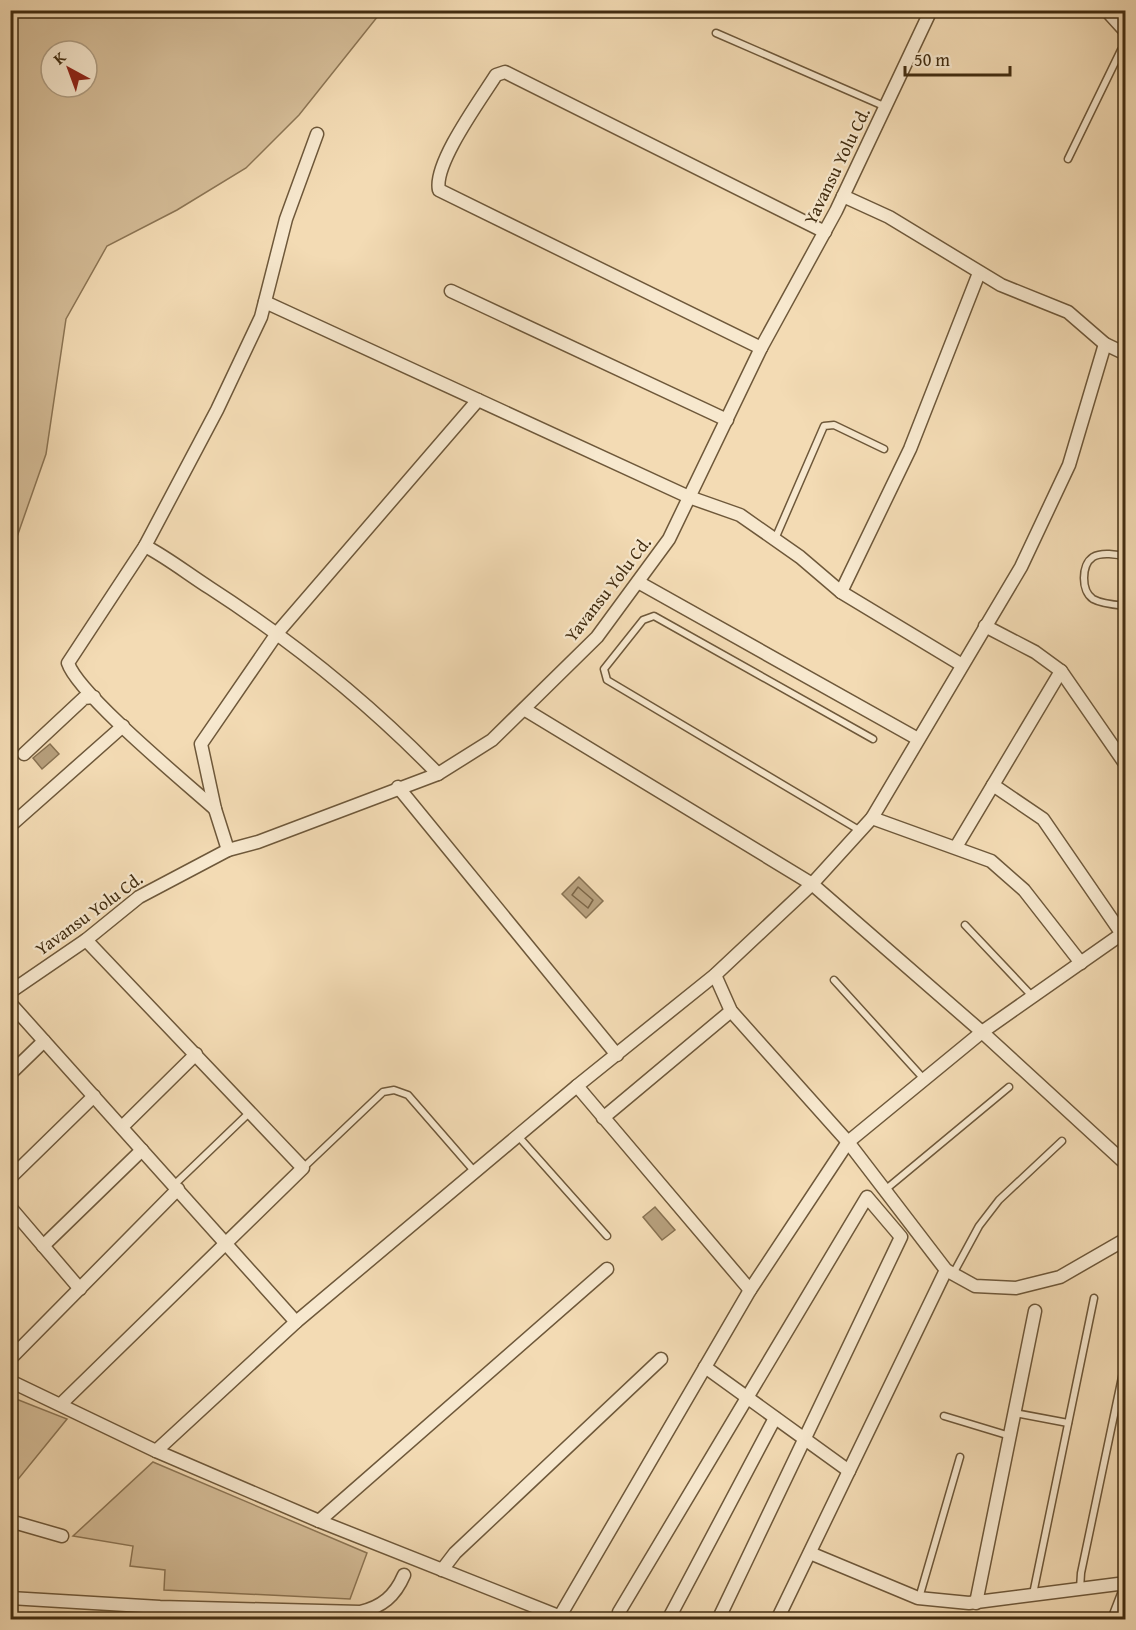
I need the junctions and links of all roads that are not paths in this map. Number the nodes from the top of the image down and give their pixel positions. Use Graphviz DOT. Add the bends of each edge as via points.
graph roads {
  1 [pos="931,10"];
  2 [pos="1106,10"];
  3 [pos="1125,32"];
  4 [pos="716,33"];
  5 [pos="1125,46"];
  6 [pos="886,107"];
  7 [pos="317,134"];
  8 [pos="1068,159"];
  9 [pos="843,196"];
  10 [pos="825,232"];
  11 [pos="980,273"];
  12 [pos="451,291"];
  13 [pos="265,302"];
  14 [pos="1106,344"];
  15 [pos="761,348"];
  16 [pos="1125,354"];
  17 [pos="478,400"];
  18 [pos="727,420"];
  19 [pos="884,449"];
  20 [pos="689,498"];
  21 [pos="775,539"];
  22 [pos="145,546"];
  23 [pos="1125,557"];
  24 [pos="638,582"];
  25 [pos="841,591"];
  26 [pos="1125,606"];
  27 [pos="985,626"];
  28 [pos="278,632"];
  29 [pos="962,665"];
  30 [pos="1061,671"];
  31 [pos="94,697"];
  32 [pos="524,709"];
  33 [pos="123,726"];
  34 [pos="873,739"];
  35 [pos="918,739"];
  36 [pos="24,754"];
  37 [pos="1125,765"];
  38 [pos="438,774"];
  39 [pos="993,785"];
  40 [pos="398,787"];
  41 [pos="215,809"];
  42 [pos="872,818"];
  43 [pos="10,826"];
  44 [pos="859,830"];
  45 [pos="956,847"];
  46 [pos="228,850"];
  47 [pos="812,884"];
  48 [pos="965,925"];
  49 [pos="1124,932"];
  50 [pos="86,940"];
  51 [pos="1081,963"];
  52 [pos="716,975"];
  53 [pos="834,980"];
  54 [pos="10,992"];
  55 [pos="1032,996"];
  56 [pos="10,1003"];
  57 [pos="731,1011"];
  58 [pos="982,1032"];
  59 [pos="44,1041"];
  60 [pos="196,1053"];
  61 [pos="617,1055"];
  62 [pos="10,1074"];
  63 [pos="923,1078"];
  64 [pos="577,1086"];
  65 [pos="1009,1087"];
  66 [pos="94,1096"];
  67 [pos="250,1112"];
  68 [pos="603,1118"];
  69 [pos="122,1127"];
  70 [pos="517,1136"];
  71 [pos="1062,1141"];
  72 [pos="848,1142"];
  73 [pos="142,1150"];
  74 [pos="1125,1164"];
  75 [pos="303,1168"];
  76 [pos="475,1172"];
  77 [pos="10,1178"];
  78 [pos="176,1187"];
  79 [pos="884,1190"];
  80 [pos="10,1207"];
  81 [pos="608,1236"];
  82 [pos="1125,1239"];
  83 [pos="224,1243"];
  84 [pos="43,1246"];
  85 [pos="607,1269"];
  86 [pos="950,1272"];
  87 [pos="80,1289"];
  88 [pos="750,1290"];
  89 [pos="1094,1298"];
  90 [pos="1035,1311"];
  91 [pos="296,1322"];
  92 [pos="1125,1358"];
  93 [pos="10,1359"];
  94 [pos="661,1359"];
  95 [pos="705,1367"];
  96 [pos="10,1381"];
  97 [pos="746,1397"];
  98 [pos="1117,1398"];
  99 [pos="1125,1400"];
  100 [pos="62,1403"];
  101 [pos="1015,1413"];
  102 [pos="944,1416"];
  103 [pos="775,1418"];
  104 [pos="1068,1422"];
  105 [pos="1010,1436"];
  106 [pos="805,1440"];
  107 [pos="156,1450"];
  108 [pos="960,1457"];
  109 [pos="849,1471"];
  110 [pos="10,1521"];
  111 [pos="319,1521"];
  112 [pos="62,1536"];
  113 [pos="810,1553"];
  114 [pos="442,1569"];
  115 [pos="404,1575"];
  116 [pos="1125,1583"];
  117 [pos="1125,1589"];
  118 [pos="1080,1590"];
  119 [pos="1033,1595"];
  120 [pos="10,1598"];
  121 [pos="918,1598"];
  122 [pos="976,1602"];
  123 [pos="620,1612"];
  124 [pos="564,1618"];
  125 [pos="668,1620"];
  126 [pos="718,1620"];
  127 [pos="777,1620"];
  128 [pos="1114,1620"];
  1 -- 6 [label="street, Yavansu Yolu Cd."];
  2 -- 3 [label="street"];
  4 -- 6 [label="lane"];
  5 -- 8 [label="lane"];
  6 -- 9 [label="street, Yavansu Yolu Cd."];
  7 -- 13 [label="street" via="286,219"];
  9 -- 10 [label="street, Yavansu Yolu Cd."];
  9 -- 11 [label="street" via="889,217"];
  10 -- 15 [label="street, Yavansu Yolu Cd."];
  10 -- 15 [label="street" via="505,72 496,75 453,144 437,181 439,190"];
  11 -- 14 [label="street" via="1068,312"];
  11 -- 25 [label="street" via="910,449"];
  12 -- 18 [label="street"];
  13 -- 17 [label="street"];
  13 -- 22 [label="street" via="217,410"];
  14 -- 16 [label="street"];
  14 -- 27 [label="street" via="1069,465 1021,567"];
  15 -- 18 [label="street, Yavansu Yolu Cd."];
  17 -- 20 [label="street"];
  17 -- 28 [label="street"];
  18 -- 20 [label="street, Yavansu Yolu Cd."];
  19 -- 21 [label="lane" via="834,425 824,426"];
  20 -- 21 [label="street" via="740,515"];
  20 -- 24 [label="street, Yavansu Yolu Cd." via="669,539"];
  21 -- 25 [label="street"];
  22 -- 28 [label="street"];
  22 -- 31 [label="street" via="68,663 71,672"];
  23 -- 26 [label="lane" via="1100,554 1090,558 1084,581 1093,599"];
  24 -- 32 [label="street, Yavansu Yolu Cd." via="597,637"];
  24 -- 35 [label="street"];
  25 -- 29 [label="street"];
  27 -- 29 [label="street"];
  27 -- 30 [label="street" via="1035,652"];
  28 -- 38 [label="street" via="389,723"];
  28 -- 41 [label="street" via="201,744"];
  29 -- 35 [label="street"];
  30 -- 37 [label="street"];
  30 -- 39 [label="street"];
  31 -- 33 [label="street"];
  31 -- 36 [label="street" via="84,698"];
  32 -- 38 [label="street, Yavansu Yolu Cd." via="492,740"];
  32 -- 47 [label="street"];
  33 -- 41 [label="street"];
  33 -- 43 [label="street"];
  34 -- 44 [label="lane" via="654,616 643,620 604,669 607,680"];
  35 -- 42 [label="street"];
  38 -- 40 [label="street, Yavansu Yolu Cd."];
  39 -- 45 [label="street"];
  39 -- 49 [label="street" via="1043,819"];
  40 -- 46 [label="street, Yavansu Yolu Cd."];
  40 -- 61 [label="street"];
  41 -- 46 [label="street"];
  42 -- 44 [label="street"];
  42 -- 45 [label="street"];
  44 -- 47 [label="street"];
  45 -- 51 [label="street" via="992,861 1024,890"];
  46 -- 50 [label="street, Yavansu Yolu Cd." via="139,897"];
  47 -- 52 [label="street"];
  47 -- 58 [label="street"];
  48 -- 55 [label="lane"];
  49 -- 51 [label="street"];
  50 -- 54 [label="street, Yavansu Yolu Cd."];
  50 -- 60 [label="street"];
  51 -- 55 [label="street"];
  52 -- 57 [label="street"];
  52 -- 61 [label="street"];
  53 -- 63 [label="lane"];
  55 -- 58 [label="street"];
  56 -- 59 [label="street"];
  57 -- 68 [label="street"];
  57 -- 72 [label="street"];
  58 -- 63 [label="street"];
  58 -- 74 [label="street"];
  59 -- 62 [label="street"];
  59 -- 66 [label="street"];
  60 -- 67 [label="street"];
  60 -- 69 [label="street"];
  61 -- 64 [label="street"];
  63 -- 72 [label="street"];
  64 -- 68 [label="street"];
  64 -- 70 [label="street"];
  65 -- 79 [label="lane"];
  66 -- 69 [label="street"];
  66 -- 77 [label="street"];
  67 -- 75 [label="street"];
  67 -- 78 [label="lane"];
  68 -- 88 [label="street"];
  69 -- 73 [label="street"];
  70 -- 76 [label="street"];
  70 -- 81 [label="lane"];
  71 -- 86 [label="lane" via="999,1200"];
  72 -- 79 [label="street"];
  72 -- 88 [label="street"];
  73 -- 78 [label="street"];
  73 -- 84 [label="street"];
  75 -- 76 [label="lane" via="382,1092 394,1090 408,1095"];
  75 -- 83 [label="street"];
  76 -- 91 [label="street"];
  78 -- 83 [label="street"];
  78 -- 87 [label="street"];
  79 -- 86 [label="street"];
  80 -- 84 [label="street"];
  82 -- 86 [label="street" via="1060,1277 1016,1288 975,1286"];
  83 -- 91 [label="street"];
  83 -- 100 [label="street"];
  84 -- 87 [label="street"];
  85 -- 111 [label="street"];
  86 -- 109 [label="street"];
  87 -- 93 [label="street"];
  88 -- 95 [label="street"];
  89 -- 104 [label="lane"];
  90 -- 101 [label="street"];
  91 -- 107 [label="street"];
  92 -- 98 [label="lane"];
  94 -- 114 [label="street" via="454,1553"];
  95 -- 97 [label="street"];
  95 -- 124 [label="street"];
  96 -- 100 [label="street"];
  97 -- 103 [label="street"];
  97 -- 106 [label="street" via="867,1197 901,1237"];
  97 -- 123 [label="street"];
  98 -- 99 [label="lane"];
  98 -- 118 [label="lane"];
  100 -- 107 [label="street"];
  101 -- 104 [label="lane"];
  101 -- 105 [label="street"];
  102 -- 105 [label="lane"];
  103 -- 106 [label="street"];
  103 -- 125 [label="street"];
  104 -- 119 [label="lane"];
  105 -- 122 [label="street"];
  106 -- 109 [label="street"];
  106 -- 126 [label="street"];
  107 -- 111 [label="street"];
  108 -- 121 [label="lane"];
  109 -- 113 [label="street"];
  110 -- 112 [label="street"];
  111 -- 114 [label="street"];
  113 -- 121 [label="street"];
  113 -- 127 [label="street"];
  114 -- 124 [label="street"];
  115 -- 120 [label="street" via="398,1590 379,1607 360,1612"];
  116 -- 118 [label="street"];
  117 -- 128 [label="street"];
  118 -- 119 [label="street"];
  119 -- 122 [label="street"];
  121 -- 122 [label="street"];
}
